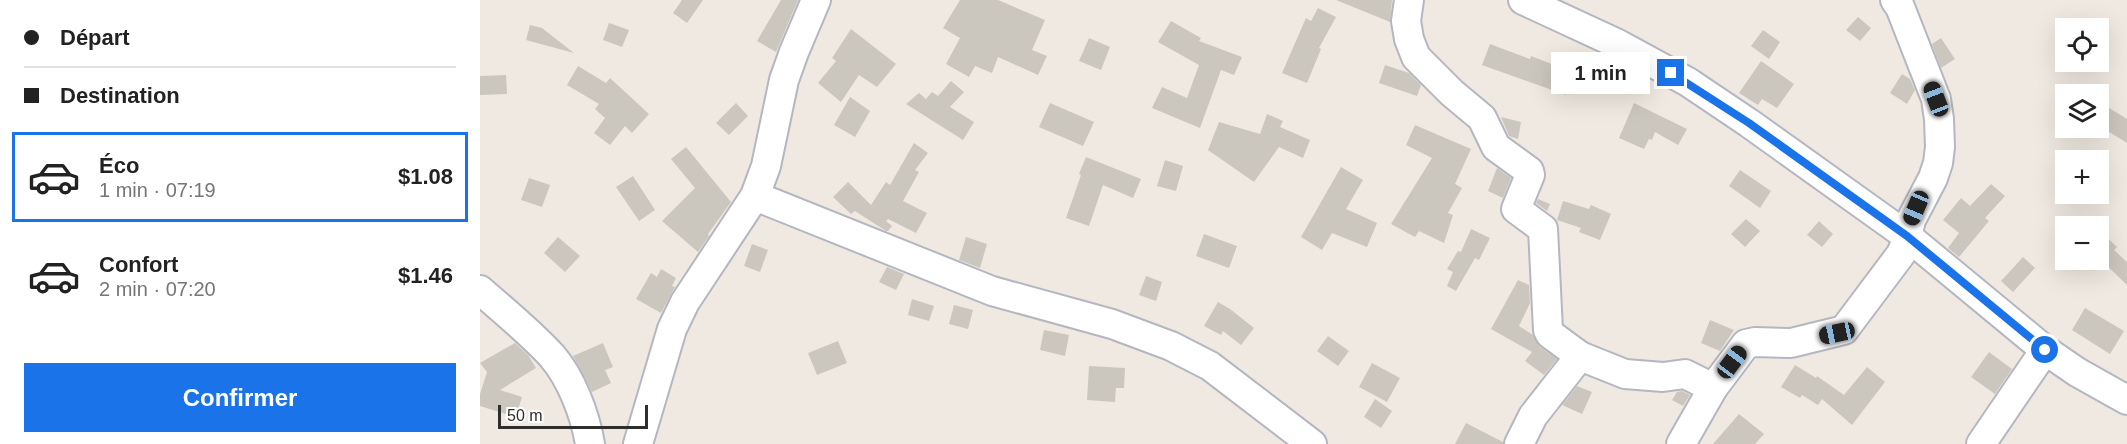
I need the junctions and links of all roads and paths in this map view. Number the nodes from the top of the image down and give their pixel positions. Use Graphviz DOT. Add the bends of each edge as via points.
graph roads {
  1 [pos="816,0"];
  2 [pos="1409,0"];
  3 [pos="1523,0"];
  4 [pos="1895,0"];
  5 [pos="755,196"];
  6 [pos="1907,236"];
  7 [pos="480,290"];
  8 [pos="2045,350"];
  9 [pos="1580,356"];
  10 [pos="1713,388"];
  11 [pos="2127,400"];
  12 [pos="590,444"];
  13 [pos="638,444"];
  14 [pos="1312,444"];
  15 [pos="1520,444"];
  16 [pos="1681,444"];
  17 [pos="1981,444"];
  1 -- 5 [label="street" via="784,80 766,166"];
  2 -- 9 [label="street" via="1406,21 1416,57 1482,118 1496,147 1529,171 1516,209 1543,228 1548,330"];
  3 -- 6 [label="street" via="1688,82"];
  4 -- 6 [label="street" via="1936,99 1939,119 1938,163"];
  5 -- 13 [label="street" via="685,302 672,329"];
  5 -- 14 [label="street" via="992,291 1112,324 1171,346 1210,366"];
  6 -- 8 [label="street"];
  6 -- 10 [label="street" via="1901,254 1844,330 1791,343 1746,344"];
  7 -- 12 [label="street" via="552,356 579,404"];
  8 -- 11 [label="street"];
  8 -- 17 [label="street"];
  9 -- 10 [label="street" via="1625,374 1684,374"];
  9 -- 15 [label="street" via="1533,416"];
  10 -- 16 [label="street"];
}
